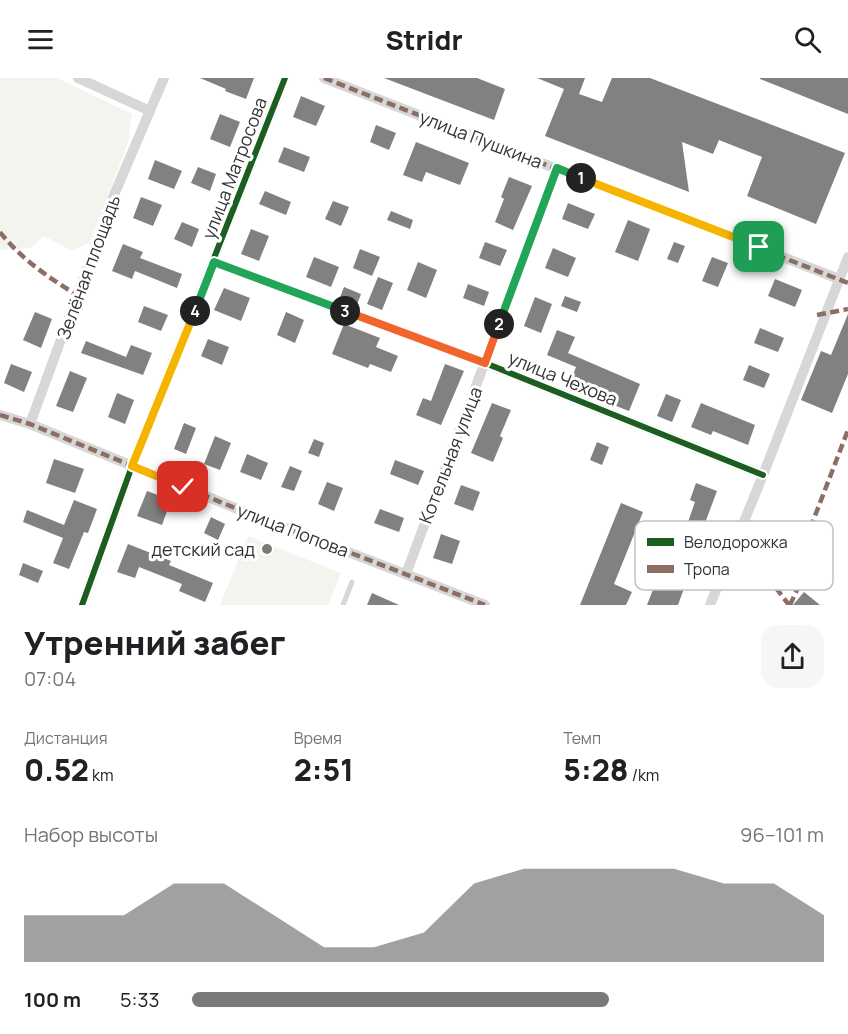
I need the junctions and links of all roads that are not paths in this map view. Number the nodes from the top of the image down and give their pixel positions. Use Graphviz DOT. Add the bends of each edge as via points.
graph roads {
  1 [pos="78,78"];
  2 [pos="164,78"];
  3 [pos="285,78"];
  4 [pos="324,78"];
  5 [pos="150,111"];
  6 [pos="557,168"];
  7 [pos="848,257"];
  8 [pos="214,262"];
  9 [pos="839,279"];
  10 [pos="485,363"];
  11 [pos="0,415"];
  12 [pos="30,424"];
  13 [pos="132,466"];
  14 [pos="763,475"];
  15 [pos="744,521"];
  16 [pos="406,574"];
  17 [pos="352,582"];
  18 [pos="716,590"];
  19 [pos="82,605"];
  20 [pos="343,605"];
  21 [pos="485,605"];
  22 [pos="710,605"];
  1 -- 5 [label="street"];
  2 -- 5 [label="street, Зелёная площадь"];
  3 -- 8 [label="street, улица Матросова"];
  4 -- 6 [label="street, улица Пушкина"];
  5 -- 12 [label="street, Зелёная площадь" via="114,195"];
  6 -- 9 [label="street, улица Пушкина"];
  6 -- 10 [label="street, Котельная улица"];
  7 -- 9 [label="street"];
  8 -- 10 [label="street, улица Чехова"];
  8 -- 13 [label="street, улица Матросова"];
  9 -- 14 [label="street"];
  10 -- 14 [label="street, улица Чехова"];
  10 -- 16 [label="street, Котельная улица"];
  11 -- 12 [label="street, улица Попова"];
  12 -- 13 [label="street, улица Попова"];
  13 -- 16 [label="street, улица Попова"];
  13 -- 19 [label="street, улица Матросова"];
  14 -- 15 [label="street"];
  16 -- 21 [label="street, улица Попова"];
  17 -- 20 [label="lane"];
  18 -- 22 [label="street"];
}
